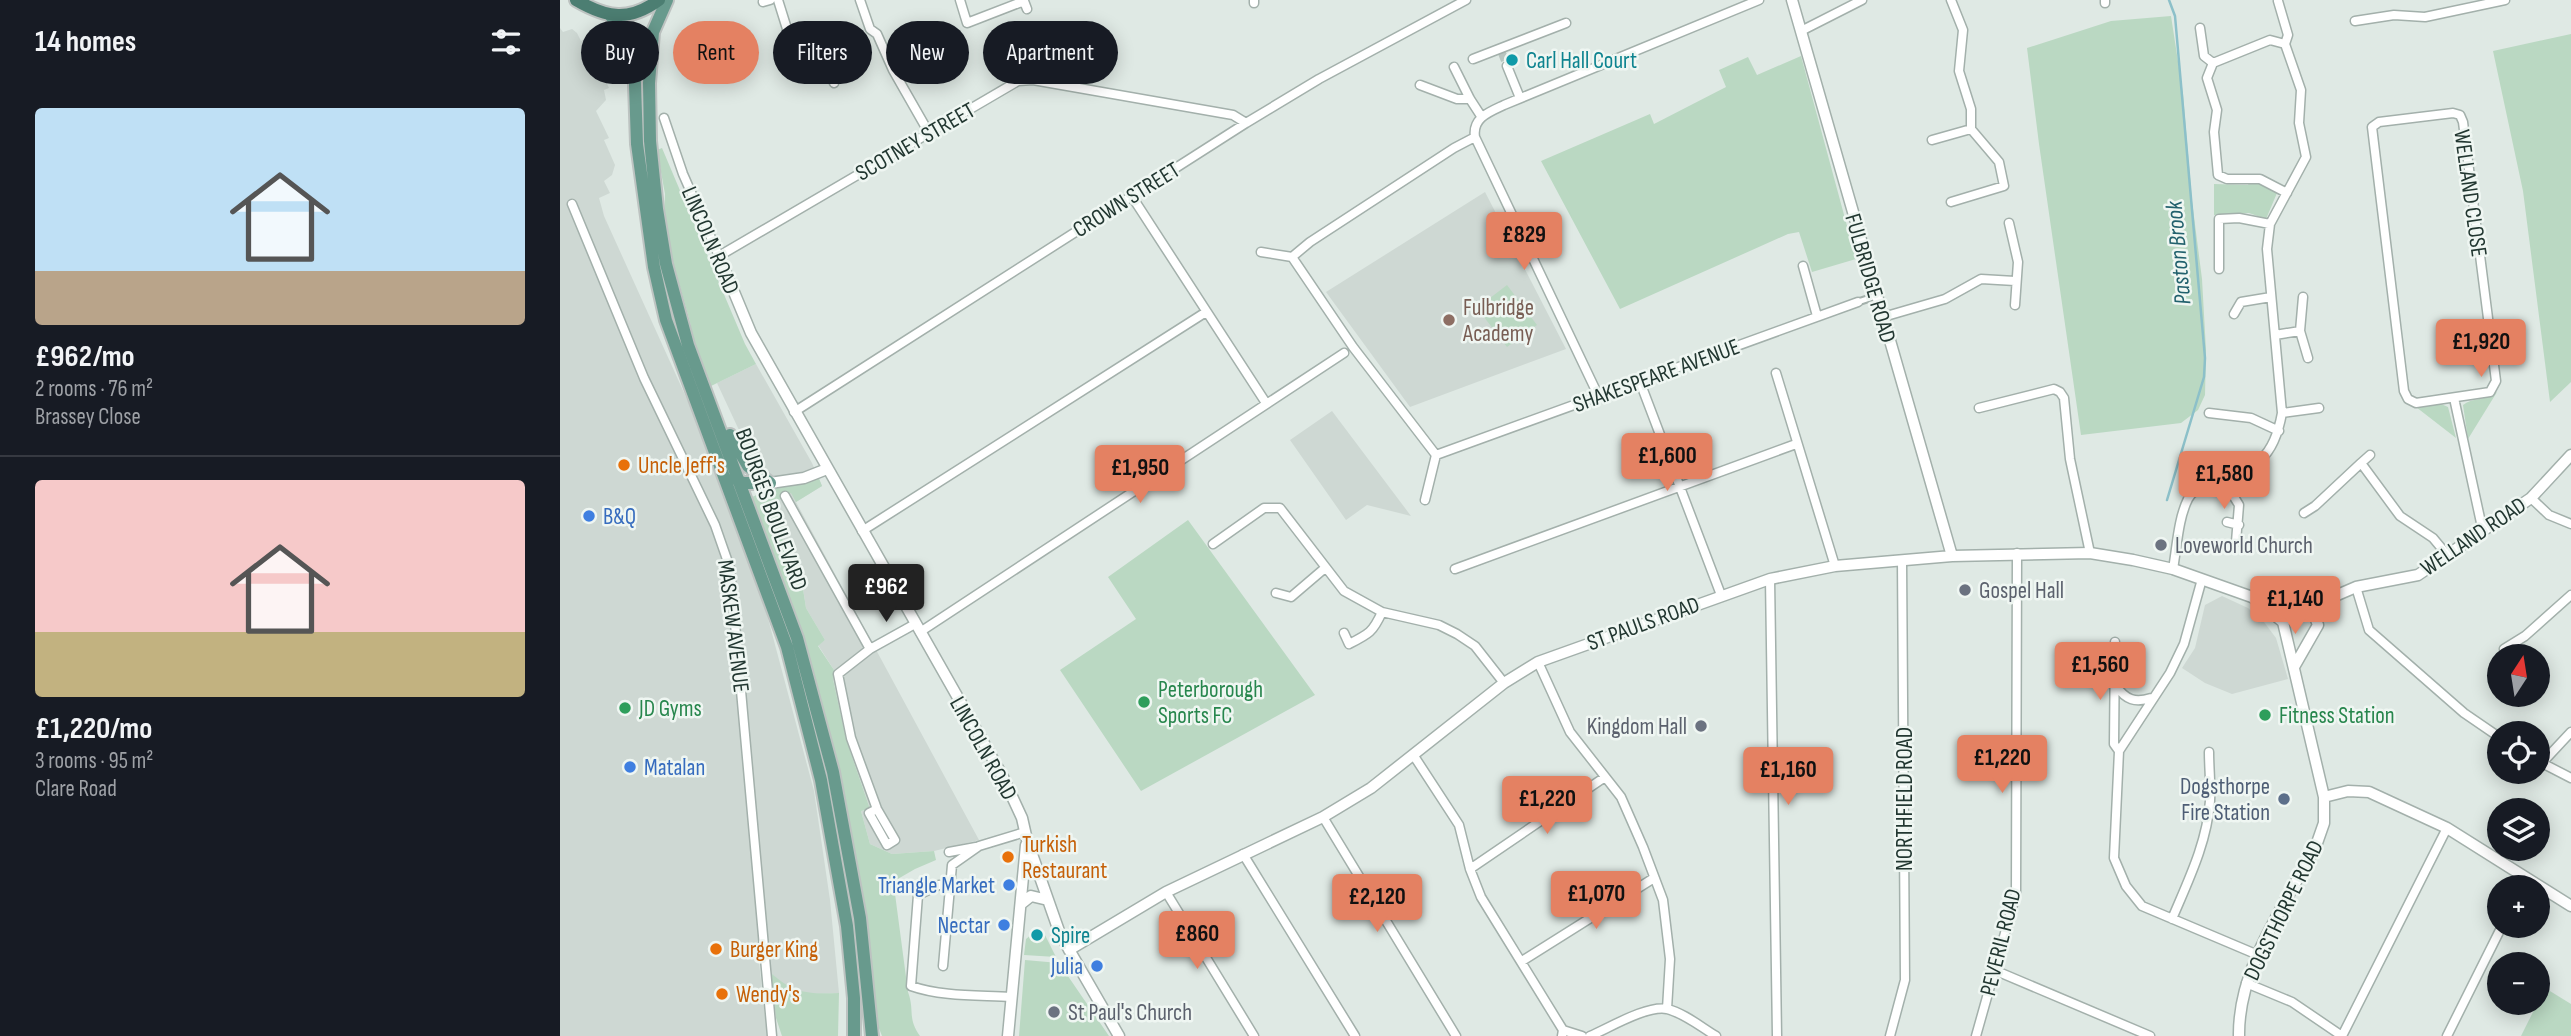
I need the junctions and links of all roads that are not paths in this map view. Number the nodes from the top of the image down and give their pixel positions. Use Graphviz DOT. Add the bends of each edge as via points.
graph roads {
  1 [pos="576,0"];
  2 [pos="659,0"];
  3 [pos="667,0"];
  4 [pos="778,0"];
  5 [pos="860,0"];
  6 [pos="960,0"];
  7 [pos="1466,0"];
  8 [pos="1759,0"];
  9 [pos="1791,0"];
  10 [pos="1862,0"];
  11 [pos="1951,0"];
  12 [pos="2505,0"];
  13 [pos="2278,1"];
  14 [pos="1027,9"];
  15 [pos="611,16"];
  16 [pos="785,21"];
  17 [pos="2355,21"];
  18 [pos="1566,23"];
  19 [pos="2200,28"];
  20 [pos="1801,31"];
  21 [pos="2285,44"];
  22 [pos="1473,59"];
  23 [pos="2213,63"];
  24 [pos="1507,66"];
  25 [pos="1454,67"];
  26 [pos="1420,85"];
  27 [pos="1520,98"];
  28 [pos="1470,99"];
  29 [pos="1481,116"];
  30 [pos="664,118"];
  31 [pos="1246,123"];
  32 [pos="1971,129"];
  33 [pos="929,134"];
  34 [pos="1475,137"];
  35 [pos="1932,140"];
  36 [pos="2287,193"];
  37 [pos="1131,195"];
  38 [pos="1951,202"];
  39 [pos="572,204"];
  40 [pos="2009,223"];
  41 [pos="2270,224"];
  42 [pos="1261,253"];
  43 [pos="719,256"];
  44 [pos="1292,257"];
  45 [pos="1803,266"];
  46 [pos="2219,269"];
  47 [pos="2015,281"];
  48 [pos="1876,296"];
  49 [pos="2271,297"];
  50 [pos="2303,297"];
  51 [pos="1858,302"];
  52 [pos="2015,305"];
  53 [pos="1206,312"];
  54 [pos="2234,314"];
  55 [pos="1817,316"];
  56 [pos="1883,317"];
  57 [pos="673,318"];
  58 [pos="2300,331"];
  59 [pos="2275,335"];
  60 [pos="1353,347"];
  61 [pos="682,348"];
  62 [pos="1344,353"];
  63 [pos="2308,358"];
  64 [pos="1776,373"];
  65 [pos="1640,382"];
  66 [pos="706,388"];
  67 [pos="1598,395"];
  68 [pos="2454,398"];
  69 [pos="1266,403"];
  70 [pos="1979,408"];
  71 [pos="2319,408"];
  72 [pos="794,412"];
  73 [pos="2209,413"];
  74 [pos="2282,413"];
  75 [pos="2279,430"];
  76 [pos="1796,444"];
  77 [pos="1436,454"];
  78 [pos="2571,454"];
  79 [pos="2370,455"];
  80 [pos="2361,463"];
  81 [pos="722,469"];
  82 [pos="827,469"];
  83 [pos="2222,478"];
  84 [pos="738,480"];
  85 [pos="770,483"];
  86 [pos="1680,486"];
  87 [pos="785,496"];
  88 [pos="2531,498"];
  89 [pos="1425,500"];
  90 [pos="2304,513"];
  91 [pos="2227,522"];
  92 [pos="2571,524"];
  93 [pos="2239,525"];
  94 [pos="862,531"];
  95 [pos="2483,532"];
  96 [pos="2236,542"];
  97 [pos="1213,544"];
  98 [pos="2017,553"];
  99 [pos="2090,553"];
  100 [pos="1952,555"];
  101 [pos="2448,556"];
  102 [pos="1902,561"];
  103 [pos="1835,566"];
  104 [pos="1325,568"];
  105 [pos="1455,569"];
  106 [pos="2173,569"];
  107 [pos="1770,579"];
  108 [pos="2202,579"];
  109 [pos="2356,587"];
  110 [pos="1276,593"];
  111 [pos="1721,595"];
  112 [pos="2571,595"];
  113 [pos="2311,606"];
  114 [pos="1382,612"];
  115 [pos="2283,622"];
  116 [pos="918,628"];
  117 [pos="1344,633"];
  118 [pos="2115,642"];
  119 [pos="2512,644"];
  120 [pos="870,649"];
  121 [pos="1538,662"];
  122 [pos="2294,667"];
  123 [pos="1504,683"];
  124 [pos="2115,685"];
  125 [pos="2151,698"];
  126 [pos="2487,729"];
  127 [pos="2571,732"];
  128 [pos="2119,751"];
  129 [pos="2209,752"];
  130 [pos="2550,752"];
  131 [pos="1414,756"];
  132 [pos="2550,767"];
  133 [pos="1605,777"];
  134 [pos="2571,778"];
  135 [pos="2324,797"];
  136 [pos="877,808"];
  137 [pos="1323,817"];
  138 [pos="2447,828"];
  139 [pos="1026,836"];
  140 [pos="974,838"];
  141 [pos="979,846"];
  142 [pos="949,852"];
  143 [pos="1244,855"];
  144 [pos="1470,869"];
  145 [pos="2524,875"];
  146 [pos="1654,878"];
  147 [pos="939,885"];
  148 [pos="1166,892"];
  149 [pos="2550,892"];
  150 [pos="1048,900"];
  151 [pos="1021,904"];
  152 [pos="2571,906"];
  153 [pos="2172,919"];
  154 [pos="2496,938"];
  155 [pos="1069,950"];
  156 [pos="2258,956"];
  157 [pos="1522,961"];
  158 [pos="858,963"];
  159 [pos="943,967"];
  160 [pos="1994,970"];
  161 [pos="2246,982"];
  162 [pos="861,997"];
  163 [pos="1011,997"];
  164 [pos="1667,1009"];
  165 [pos="1563,1033"];
  166 [pos="772,1036"];
  167 [pos="854,1036"];
  168 [pos="872,1036"];
  169 [pos="1008,1036"];
  170 [pos="1119,1036"];
  171 [pos="1254,1036"];
  172 [pos="1355,1036"];
  173 [pos="1456,1036"];
  174 [pos="1582,1036"];
  175 [pos="1590,1036"];
  176 [pos="1716,1036"];
  177 [pos="1777,1036"];
  178 [pos="1890,1036"];
  179 [pos="1976,1036"];
  180 [pos="2150,1036"];
  181 [pos="2239,1036"];
  182 [pos="2342,1036"];
  183 [pos="2447,1036"];
  1 -- 15 [label="highway"];
  2 -- 15 [label="highway" via="646,10"];
  3 -- 57 [label="main road, BOURGES BOULEVARD" via="653,32 649,83 657,209"];
  4 -- 16 [label="street"];
  5 -- 33 [label="street" via="870,29 877,34"];
  6 -- 14 [label="street" via="967,23 1024,1"];
  7 -- 31 [label="street, CROWN STREET"];
  8 -- 27 [label="street"];
  9 -- 20 [label="street, FULBRIDGE ROAD"];
  10 -- 20 [label="street"];
  11 -- 32 [label="street" via="1963,30 1959,71 1971,109"];
  12 -- 17 [label="street" via="2425,17 2394,15"];
  13 -- 21 [label="street" via="2288,35"];
  15 -- 57 [label="main road, BOURGES BOULEVARD" via="634,55 637,144 654,267"];
  18 -- 22 [label="street"];
  19 -- 23 [label="street" via="2204,56"];
  20 -- 48 [label="street, FULBRIDGE ROAD"];
  21 -- 23 [label="street" via="2270,40"];
  21 -- 36 [label="street" via="2301,90 2299,123 2306,157"];
  23 -- 36 [label="street" via="2207,78 2217,110 2218,176 2260,179"];
  24 -- 27 [label="street"];
  25 -- 28 [label="street"];
  26 -- 28 [label="street" via="1457,99"];
  27 -- 29 [label="street"];
  28 -- 29 [label="street"];
  29 -- 34 [label="street"];
  30 -- 43 [label="street, LINCOLN ROAD"];
  31 -- 33 [label="street, SCOTNEY STREET" via="1233,115 1033,80 1018,81"];
  31 -- 37 [label="street, CROWN STREET"];
  32 -- 35 [label="street"];
  32 -- 38 [label="street" via="1998,162 2004,186"];
  33 -- 43 [label="street, SCOTNEY STREET"];
  34 -- 44 [label="street"];
  34 -- 67 [label="street"];
  36 -- 41 [label="street"];
  37 -- 53 [label="street"];
  37 -- 72 [label="street, CROWN STREET"];
  39 -- 166 [label="street, MASKEW AVENUE" via="730,568"];
  40 -- 47 [label="street" via="2018,262"];
  41 -- 46 [label="street" via="2219,219"];
  41 -- 49 [label="street"];
  42 -- 44 [label="street"];
  43 -- 72 [label="street, LINCOLN ROAD" via="751,333"];
  44 -- 60 [label="street"];
  45 -- 55 [label="street"];
  47 -- 52 [label="street"];
  47 -- 56 [label="street" via="1981,279 1945,299"];
  48 -- 51 [label="street, SHAKESPEARE AVENUE"];
  48 -- 56 [label="street, FULBRIDGE ROAD"];
  49 -- 54 [label="street" via="2241,302"];
  49 -- 59 [label="street"];
  50 -- 58 [label="street"];
  51 -- 55 [label="street, SHAKESPEARE AVENUE"];
  53 -- 69 [label="street"];
  53 -- 94 [label="street"];
  55 -- 65 [label="street, SHAKESPEARE AVENUE"];
  56 -- 100 [label="street, FULBRIDGE ROAD"];
  57 -- 61 [label="main road, BOURGES BOULEVARD"];
  58 -- 59 [label="street"];
  58 -- 63 [label="street"];
  59 -- 74 [label="street"];
  60 -- 62 [label="street"];
  60 -- 77 [label="street"];
  61 -- 66 [label="main road, BOURGES BOULEVARD"];
  61 -- 81 [label="main road, BOURGES BOULEVARD"];
  62 -- 69 [label="street"];
  64 -- 76 [label="street"];
  65 -- 67 [label="street, SHAKESPEARE AVENUE"];
  65 -- 86 [label="street"];
  66 -- 84 [label="main road, BOURGES BOULEVARD"];
  66 -- 85 [label="main road" via="735,447 748,466"];
  67 -- 77 [label="street, SHAKESPEARE AVENUE"];
  68 -- 68 [label="street, WELLAND CLOSE" via="2416,403 2404,391 2371,135 2379,122 2453,113 2463,122 2496,381 2490,392"];
  68 -- 95 [label="street"];
  69 -- 116 [label="street"];
  70 -- 99 [label="street" via="2054,389 2060,392"];
  71 -- 74 [label="street"];
  72 -- 82 [label="street, LINCOLN ROAD"];
  73 -- 75 [label="street" via="2251,418"];
  74 -- 75 [label="street"];
  75 -- 83 [label="street" via="2270,452 2257,463"];
  76 -- 86 [label="street"];
  76 -- 103 [label="street"];
  77 -- 89 [label="street"];
  78 -- 88 [label="street, WELLAND ROAD"];
  79 -- 80 [label="street"];
  80 -- 90 [label="street"];
  80 -- 101 [label="street" via="2400,516 2433,538"];
  81 -- 84 [label="main road"];
  81 -- 158 [label="main road, BOURGES BOULEVARD" via="788,647"];
  82 -- 85 [label="street"];
  82 -- 94 [label="street, LINCOLN ROAD"];
  83 -- 93 [label="street" via="2239,505"];
  83 -- 106 [label="street" via="2189,497"];
  84 -- 85 [label="main road"];
  84 -- 158 [label="main road, BOURGES BOULEVARD" via="797,638 830,759 860,918"];
  86 -- 105 [label="street"];
  86 -- 111 [label="street"];
  87 -- 120 [label="street"];
  88 -- 92 [label="street" via="2549,515"];
  88 -- 95 [label="street, WELLAND ROAD"];
  91 -- 93 [label="street"];
  93 -- 96 [label="street"];
  94 -- 116 [label="street, LINCOLN ROAD"];
  95 -- 101 [label="street, WELLAND ROAD"];
  97 -- 104 [label="street" via="1264,508 1280,508"];
  98 -- 99 [label="street, ST PAULS ROAD"];
  98 -- 100 [label="street, ST PAULS ROAD"];
  98 -- 160 [label="street, PEVERIL ROAD" via="2016,894"];
  99 -- 106 [label="street, ST PAULS ROAD"];
  100 -- 102 [label="street, ST PAULS ROAD"];
  101 -- 109 [label="street, WELLAND ROAD" via="2407,579"];
  102 -- 103 [label="street, ST PAULS ROAD"];
  102 -- 178 [label="street, NORTHFIELD ROAD" via="1905,980"];
  103 -- 107 [label="street, ST PAULS ROAD"];
  104 -- 110 [label="street" via="1292,597"];
  104 -- 114 [label="street" via="1344,591"];
  106 -- 108 [label="street, ST PAULS ROAD"];
  107 -- 111 [label="street, ST PAULS ROAD"];
  107 -- 177 [label="street"];
  108 -- 115 [label="street, ST PAULS ROAD" via="2252,597"];
  108 -- 125 [label="street" via="2185,644"];
  109 -- 113 [label="street, WELLAND ROAD"];
  109 -- 126 [label="street" via="2369,630"];
  111 -- 121 [label="street, ST PAULS ROAD"];
  112 -- 119 [label="street"];
  113 -- 115 [label="street, WELLAND ROAD"];
  113 -- 122 [label="street" via="2318,625"];
  114 -- 117 [label="street" via="1374,631 1349,644"];
  114 -- 123 [label="street" via="1439,625 1457,634 1475,646"];
  115 -- 122 [label="street, DOGSTHORPE ROAD"];
  116 -- 120 [label="street"];
  116 -- 139 [label="street, LINCOLN ROAD" via="1003,777"];
  118 -- 124 [label="street"];
  120 -- 136 [label="street" via="838,674 851,738"];
  121 -- 123 [label="street, ST PAULS ROAD"];
  121 -- 133 [label="street" via="1570,732"];
  122 -- 135 [label="street, DOGSTHORPE ROAD"];
  123 -- 131 [label="street, ST PAULS ROAD"];
  124 -- 125 [label="street" via="2130,700"];
  124 -- 128 [label="street" via="2114,744"];
  125 -- 128 [label="street"];
  127 -- 130 [label="street"];
  128 -- 153 [label="street" via="2115,858 2134,897"];
  129 -- 153 [label="street" via="2205,832"];
  131 -- 137 [label="street, ST PAULS ROAD"];
  131 -- 144 [label="street" via="1459,825"];
  132 -- 134 [label="street"];
  133 -- 144 [label="street"];
  133 -- 146 [label="street" via="1621,797"];
  135 -- 138 [label="street" via="2369,792"];
  135 -- 156 [label="street, DOGSTHORPE ROAD" via="2324,823 2317,843"];
  137 -- 143 [label="street, ST PAULS ROAD"];
  137 -- 173 [label="street"];
  138 -- 145 [label="street"];
  138 -- 182 [label="street"];
  139 -- 141 [label="street"];
  139 -- 150 [label="street, LINCOLN ROAD"];
  139 -- 151 [label="street"];
  140 -- 141 [label="street"];
  141 -- 142 [label="street"];
  141 -- 159 [label="street" via="952,865"];
  143 -- 148 [label="street, ST PAULS ROAD"];
  143 -- 172 [label="street"];
  144 -- 157 [label="street" via="1481,897"];
  146 -- 157 [label="street"];
  146 -- 164 [label="street" via="1662,900 1670,959"];
  147 -- 163 [label="street" via="918,895 911,986"];
  148 -- 155 [label="street, ST PAULS ROAD"];
  148 -- 171 [label="street"];
  149 -- 152 [label="street"];
  150 -- 151 [label="street" via="1031,896"];
  150 -- 155 [label="street, LINCOLN ROAD"];
  151 -- 163 [label="street"];
  153 -- 156 [label="street"];
  154 -- 183 [label="street"];
  155 -- 170 [label="street, LINCOLN ROAD"];
  156 -- 161 [label="street, DOGSTHORPE ROAD"];
  157 -- 165 [label="street"];
  158 -- 162 [label="main road, BOURGES BOULEVARD"];
  160 -- 179 [label="street, PEVERIL ROAD"];
  160 -- 180 [label="street"];
  161 -- 181 [label="street, DOGSTHORPE ROAD"];
  161 -- 182 [label="street" via="2292,1002"];
  162 -- 167 [label="main road, BOURGES BOULEVARD"];
  162 -- 168 [label="main road, BOURGES BOULEVARD"];
  163 -- 169 [label="street"];
  164 -- 175 [label="street" via="1652,1009"];
  164 -- 176 [label="street"];
  165 -- 174 [label="street"];
}
